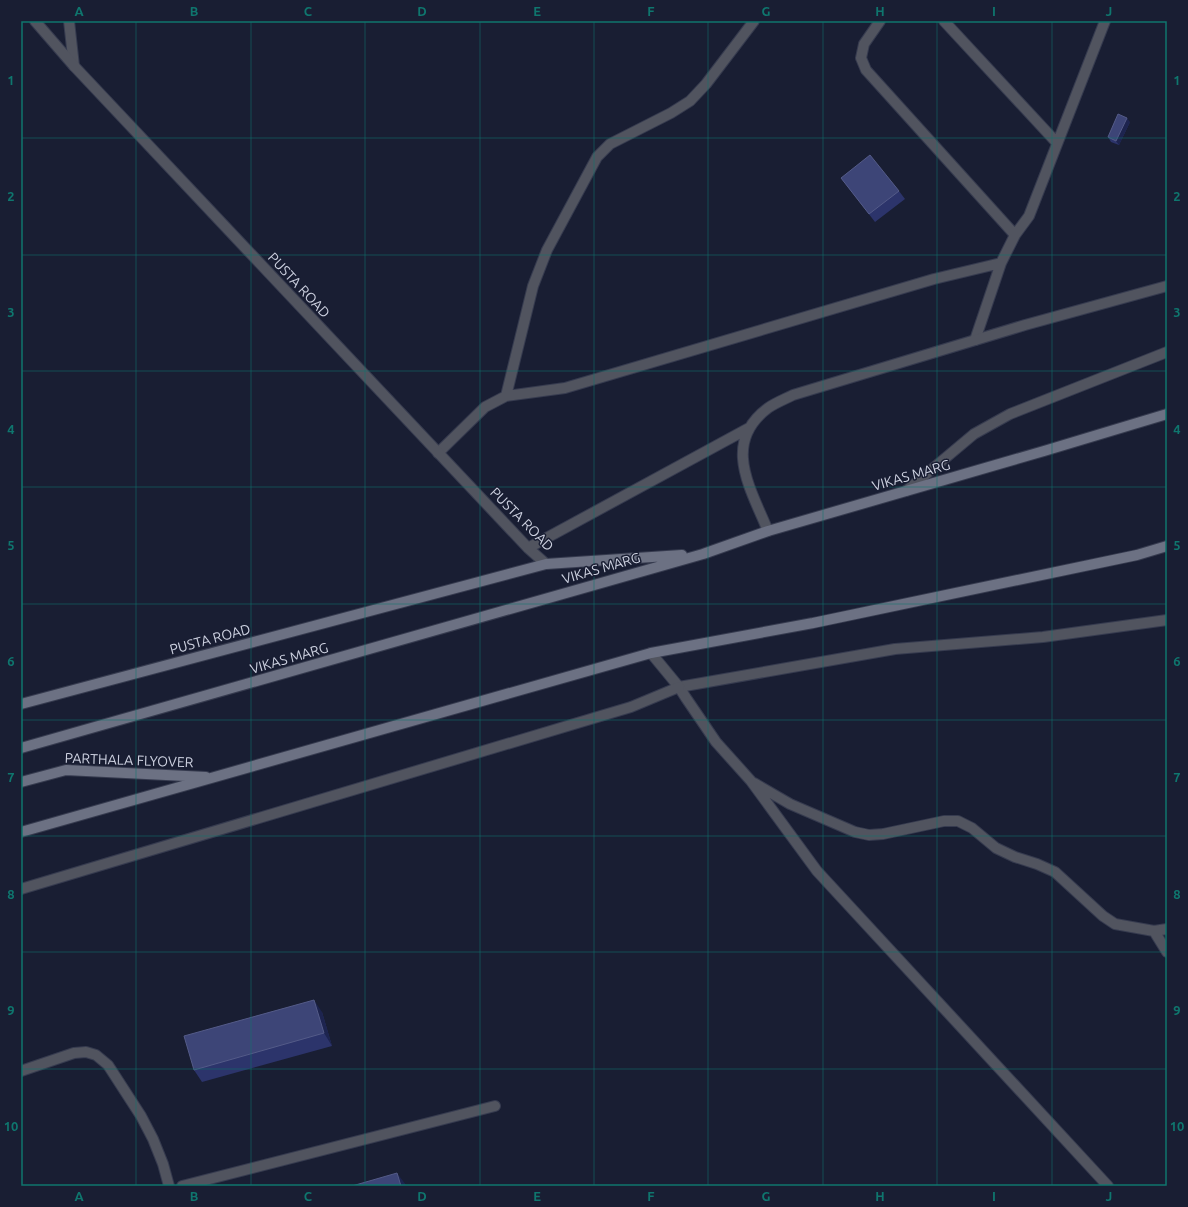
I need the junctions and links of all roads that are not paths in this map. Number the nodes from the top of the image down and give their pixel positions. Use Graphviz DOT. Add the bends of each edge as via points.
graph roads {
  1 [pos="69,21"];
  2 [pos="754,21"];
  3 [pos="880,21"];
  4 [pos="944,21"];
  5 [pos="1105,21"];
  6 [pos="37,22"];
  7 [pos="74,66"];
  8 [pos="1057,144"];
  9 [pos="1015,235"];
  10 [pos="1001,263"];
  11 [pos="1167,286"];
  12 [pos="975,340"];
  13 [pos="1167,352"];
  14 [pos="506,396"];
  15 [pos="1167,414"];
  16 [pos="749,428"];
  17 [pos="438,453"];
  18 [pos="906,490"];
  19 [pos="768,531"];
  20 [pos="1167,546"];
  21 [pos="528,548"];
  22 [pos="703,554"];
  23 [pos="546,564"];
  24 [pos="1167,620"];
  25 [pos="651,652"];
  26 [pos="680,687"];
  27 [pos="21,704"];
  28 [pos="21,741"];
  29 [pos="40,743"];
  30 [pos="21,748"];
  31 [pos="214,777"];
  32 [pos="751,781"];
  33 [pos="21,782"];
  34 [pos="21,832"];
  35 [pos="21,888"];
  36 [pos="1167,929"];
  37 [pos="1154,931"];
  38 [pos="1167,952"];
  39 [pos="21,1071"];
  40 [pos="495,1106"];
  41 [pos="1074,1148"];
  42 [pos="169,1186"];
  43 [pos="182,1186"];
  44 [pos="1108,1186"];
  45 [pos="1117,1186"];
  1 -- 7 [label="street"];
  2 -- 14 [label="street" via="690,101 610,144 597,157 562,219 533,286"];
  3 -- 9 [label="street" via="864,44 861,58 866,70"];
  4 -- 8 [label="street"];
  5 -- 8 [label="street"];
  6 -- 7 [label="street, PUSTA ROAD"];
  7 -- 17 [label="street, PUSTA ROAD"];
  8 -- 9 [label="street" via="1029,216"];
  9 -- 10 [label="street"];
  10 -- 12 [label="street"];
  10 -- 14 [label="street" via="934,279 565,388"];
  11 -- 12 [label="street"];
  12 -- 16 [label="street" via="793,395 768,408"];
  13 -- 18 [label="street" via="1004,418 974,434"];
  14 -- 17 [label="street" via="485,407"];
  15 -- 18 [label="main road, VIKAS MARG"];
  16 -- 19 [label="street" via="742,450 745,476"];
  16 -- 21 [label="street"];
  17 -- 21 [label="street, PUSTA ROAD"];
  18 -- 19 [label="main road, VIKAS MARG"];
  19 -- 22 [label="main road, VIKAS MARG"];
  20 -- 25 [label="main road" via="1136,555 813,623"];
  21 -- 23 [label="street, PUSTA ROAD"];
  22 -- 23 [label="main road, PUSTA ROAD"];
  22 -- 29 [label="main road, VIKAS MARG"];
  23 -- 27 [label="main road, PUSTA ROAD"];
  24 -- 26 [label="street" via="1043,637 895,649"];
  25 -- 26 [label="street"];
  25 -- 31 [label="main road"];
  26 -- 32 [label="street" via="716,742"];
  26 -- 35 [label="street" via="632,707"];
  28 -- 29 [label="main road"];
  29 -- 30 [label="main road"];
  31 -- 33 [label="main road, PARTHALA FLYOVER" via="66,770"];
  31 -- 34 [label="main road"];
  32 -- 37 [label="street" via="790,804 855,832 870,835 944,821 958,822 972,828 996,848 1055,872 1115,924"];
  32 -- 41 [label="street" via="817,871"];
  36 -- 37 [label="street"];
  37 -- 38 [label="street"];
  39 -- 42 [label="street" via="74,1053 86,1052 96,1055 108,1066 154,1139"];
  40 -- 43 [label="street"];
  41 -- 44 [label="street"];
  41 -- 45 [label="street"];
}
